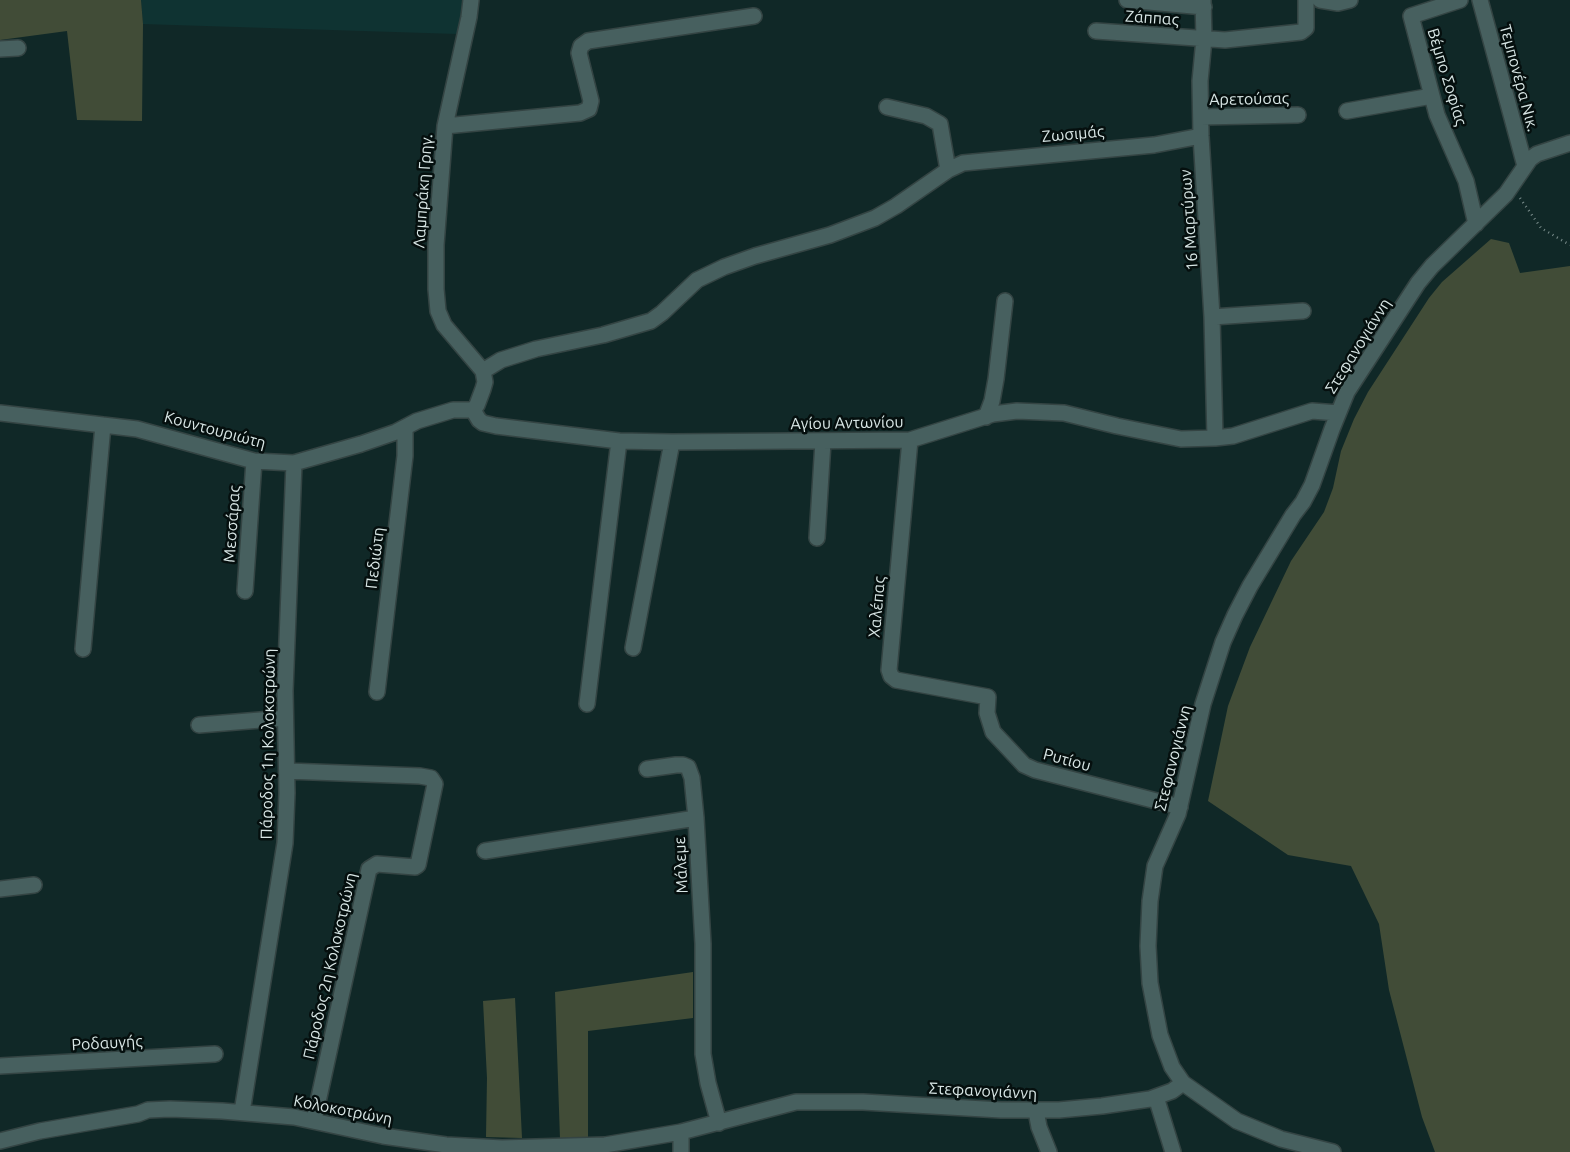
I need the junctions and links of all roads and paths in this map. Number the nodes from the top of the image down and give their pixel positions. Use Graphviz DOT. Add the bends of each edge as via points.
graph roads {
  1 [pos="471,0"];
  2 [pos="1127,0"];
  3 [pos="1306,0"];
  4 [pos="1320,0"];
  5 [pos="1350,0"];
  6 [pos="1460,0"];
  7 [pos="1480,0"];
  8 [pos="1204,3"];
  9 [pos="754,16"];
  10 [pos="1096,31"];
  11 [pos="1204,39"];
  12 [pos="18,48"];
  13 [pos="0,49"];
  14 [pos="1432,96"];
  15 [pos="887,107"];
  16 [pos="1347,110"];
  17 [pos="1298,116"];
  18 [pos="1201,117"];
  19 [pos="445,126"];
  20 [pos="1201,136"];
  21 [pos="1570,143"];
  22 [pos="1525,166"];
  23 [pos="948,170"];
  24 [pos="1512,186"];
  25 [pos="1476,224"];
  26 [pos="1570,245"];
  27 [pos="1005,301"];
  28 [pos="1303,311"];
  29 [pos="1212,317"];
  30 [pos="483,371"];
  31 [pos="473,410"];
  32 [pos="1338,412"];
  33 [pos="0,413"];
  34 [pos="986,417"];
  35 [pos="103,425"];
  36 [pos="405,428"];
  37 [pos="1215,438"];
  38 [pos="910,440"];
  39 [pos="619,441"];
  40 [pos="672,442"];
  41 [pos="823,442"];
  42 [pos="254,461"];
  43 [pos="294,463"];
  44 [pos="817,538"];
  45 [pos="245,591"];
  46 [pos="633,648"];
  47 [pos="83,649"];
  48 [pos="377,692"];
  49 [pos="988,697"];
  50 [pos="587,704"];
  51 [pos="285,718"];
  52 [pos="199,725"];
  53 [pos="647,769"];
  54 [pos="286,771"];
  55 [pos="1180,808"];
  56 [pos="696,818"];
  57 [pos="484,851"];
  58 [pos="34,885"];
  59 [pos="0,889"];
  60 [pos="215,1054"];
  61 [pos="0,1066"];
  62 [pos="1183,1083"];
  63 [pos="1156,1097"];
  64 [pos="1036,1111"];
  65 [pos="242,1112"];
  66 [pos="314,1120"];
  67 [pos="719,1122"];
  68 [pos="681,1132"];
  69 [pos="0,1141"];
  70 [pos="446,1149"];
  71 [pos="680,1152"];
  72 [pos="1049,1152"];
  73 [pos="1173,1152"];
  74 [pos="1333,1152"];
  1 -- 19 [label="street, Λαμπράκη Γρηγ."];
  2 -- 8 [label="street"];
  3 -- 11 [label="street, Ζάππας" via="1306,28 1302,32 1238,40"];
  4 -- 5 [label="street" via="1338,3"];
  6 -- 14 [label="street, Βέμπο Σοφίας" via="1411,16"];
  7 -- 22 [label="street, Τεμπονέρα Νικ."];
  8 -- 11 [label="street, 16 Μαρτύρων"];
  9 -- 19 [label="street" via="588,41 581,46 580,53 591,102 589,109 580,113"];
  10 -- 11 [label="street, Ζάππας"];
  11 -- 18 [label="street, 16 Μαρτύρων"];
  12 -- 13 [label="street"];
  14 -- 16 [label="street"];
  14 -- 25 [label="street, Βέμπο Σοφίας" via="1466,181"];
  15 -- 23 [label="street" via="926,116 940,124"];
  17 -- 18 [label="street, Αρετούσας"];
  18 -- 20 [label="street, 16 Μαρτύρων"];
  19 -- 30 [label="street, Λαμπράκη Γρηγ." via="436,262 438,308 444,325"];
  20 -- 23 [label="street, Ζωσιμάς" via="1154,145 974,160"];
  20 -- 29 [label="street, 16 Μαρτύρων"];
  21 -- 22 [label="street, Στεφανογιάννη" via="1537,154"];
  22 -- 24 [label="street, Στεφανογιάννη"];
  23 -- 30 [label="street, Ζωσιμάς" via="875,218 836,233 755,256 697,280 651,320 603,335 536,349 501,360"];
  24 -- 25 [label="street, Στεφανογιάννη"];
  24 -- 26 [label="path" via="1540,228"];
  25 -- 32 [label="street, Στεφανογιάννη" via="1418,283 1352,384"];
  27 -- 34 [label="street" via="996,380"];
  28 -- 29 [label="street"];
  29 -- 37 [label="street, 16 Μαρτύρων"];
  30 -- 31 [label="street" via="483,390"];
  31 -- 36 [label="street, Κουντουριώτη" via="453,410"];
  31 -- 39 [label="street, Αγίου Αντωνίου" via="479,420 496,426"];
  32 -- 37 [label="street, Αγίου Αντωνίου" via="1312,411 1233,436"];
  32 -- 55 [label="street, Στεφανογιάννη" via="1312,485 1250,586 1223,642 1203,704"];
  33 -- 35 [label="street, Κουντουριώτη"];
  34 -- 37 [label="street, Αγίου Αντωνίου" via="1018,411 1054,412 1171,437"];
  34 -- 38 [label="street, Αγίου Αντωνίου"];
  35 -- 42 [label="street, Κουντουριώτη" via="151,432"];
  35 -- 47 [label="street"];
  36 -- 43 [label="street, Κουντουριώτη"];
  36 -- 48 [label="street, Πεδιώτη" via="406,456"];
  38 -- 41 [label="street, Αγίου Αντωνίου"];
  38 -- 49 [label="street, Χαλέπας" via="892,632 891,676 896,680"];
  39 -- 40 [label="street, Αγίου Αντωνίου"];
  39 -- 50 [label="street"];
  40 -- 41 [label="street, Αγίου Αντωνίου"];
  40 -- 46 [label="street"];
  41 -- 44 [label="street"];
  42 -- 43 [label="street, Κουντουριώτη"];
  42 -- 45 [label="street, Μεσσάρας"];
  43 -- 51 [label="street, Πάροδος 1η Κολοκοτρώνη"];
  49 -- 55 [label="street, Ρυτίου" via="987,712 993,732 1024,765"];
  51 -- 52 [label="street"];
  51 -- 54 [label="street, Πάροδος 1η Κολοκοτρώνη"];
  53 -- 56 [label="street" via="683,764 688,767"];
  54 -- 65 [label="street, Πάροδος 1η Κολοκοτρώνη" via="284,844"];
  54 -- 66 [label="street, Πάροδος 2η Κολοκοτρώνη" via="415,776 431,778 435,784 418,865 377,864 369,869"];
  55 -- 62 [label="street, Στεφανογιάννη" via="1154,866 1148,946 1150,983 1160,1035 1172,1067"];
  56 -- 57 [label="street, Μάλεμε"];
  56 -- 67 [label="street, Μάλεμε" via="703,952 703,1054"];
  58 -- 59 [label="street"];
  60 -- 61 [label="street, Ροδαυγής"];
  62 -- 63 [label="street, Στεφανογιάννη"];
  62 -- 74 [label="street" via="1237,1121 1280,1139"];
  63 -- 64 [label="street, Στεφανογιάννη" via="1087,1108"];
  63 -- 73 [label="street"];
  64 -- 67 [label="street, Στεφανογιάννη" via="813,1101 774,1106"];
  64 -- 72 [label="street"];
  65 -- 66 [label="street, Κολοκοτρώνη"];
  65 -- 69 [label="street, Κολοκοτρώνη" via="148,1110"];
  66 -- 70 [label="street, Κολοκοτρώνη"];
  67 -- 68 [label="street, Στεφανογιάννη"];
  68 -- 70 [label="street, Κολοκοτρώνη" via="605,1145"];
  68 -- 71 [label="street"];
}
